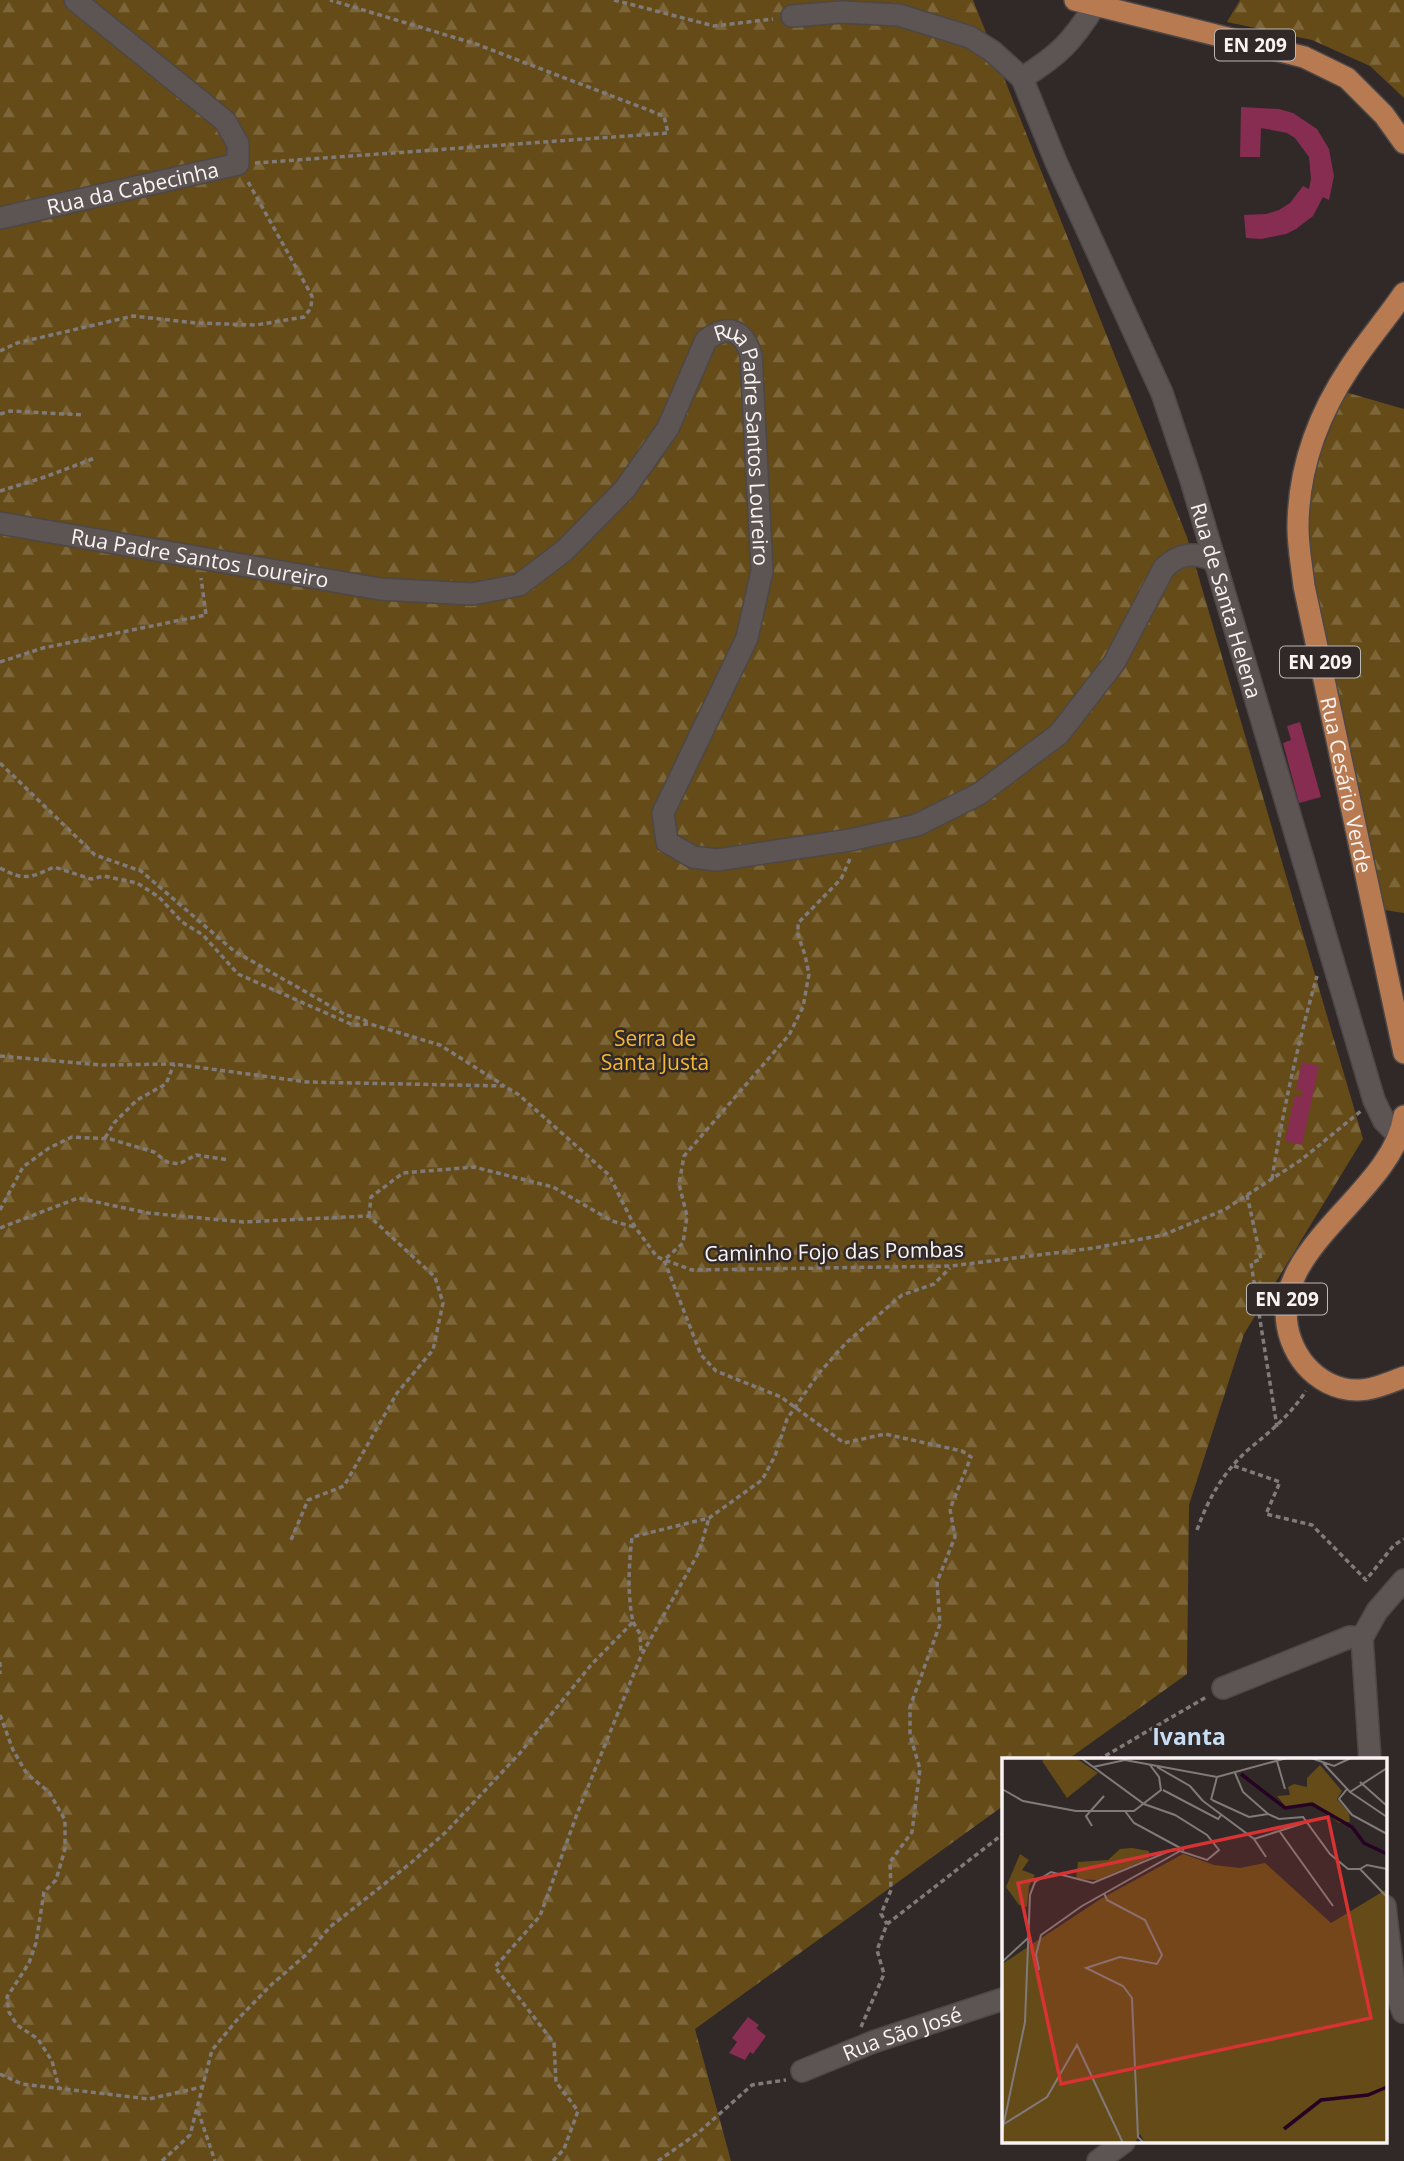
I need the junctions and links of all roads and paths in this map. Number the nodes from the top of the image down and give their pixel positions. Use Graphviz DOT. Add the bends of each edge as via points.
graph roads {
  1 [pos="75,0"];
  2 [pos="330,0"];
  3 [pos="614,0"];
  4 [pos="1085,3"];
  5 [pos="792,16"];
  6 [pos="1021,78"];
  7 [pos="1404,144"];
  8 [pos="238,164"];
  9 [pos="0,218"];
  10 [pos="1404,293"];
  11 [pos="0,351"];
  12 [pos="0,414"];
  13 [pos="84,415"];
  14 [pos="95,458"];
  15 [pos="0,491"];
  16 [pos="0,523"];
  17 [pos="1213,560"];
  18 [pos="200,568"];
  19 [pos="0,662"];
  20 [pos="0,763"];
  21 [pos="850,840"];
  22 [pos="0,868"];
  23 [pos="1327,942"];
  24 [pos="370,1024"];
  25 [pos="1404,1053"];
  26 [pos="0,1056"];
  27 [pos="174,1064"];
  28 [pos="504,1086"];
  29 [pos="1374,1100"];
  30 [pos="104,1138"];
  31 [pos="1399,1139"];
  32 [pos="229,1160"];
  33 [pos="1272,1179"];
  34 [pos="1247,1195"];
  35 [pos="0,1210"];
  36 [pos="369,1216"];
  37 [pos="635,1227"];
  38 [pos="0,1228"];
  39 [pos="664,1260"];
  40 [pos="951,1266"];
  41 [pos="1315,1376"];
  42 [pos="1404,1377"];
  43 [pos="796,1406"];
  44 [pos="1277,1427"];
  45 [pos="1234,1466"];
  46 [pos="709,1518"];
  47 [pos="1197,1530"];
  48 [pos="1404,1539"];
  49 [pos="291,1540"];
  50 [pos="1404,1580"];
  51 [pos="633,1622"];
  52 [pos="1362,1638"];
  53 [pos="641,1656"];
  54 [pos="0,1662"];
  55 [pos="0,1674"];
  56 [pos="1223,1688"];
  57 [pos="0,1715"];
  58 [pos="1101,1758"];
  59 [pos="1370,1758"];
  60 [pos="1002,1835"];
  61 [pos="1386,1915"];
  62 [pos="887,1924"];
  63 [pos="1002,1999"];
  64 [pos="1397,2015"];
  65 [pos="873,2042"];
  66 [pos="802,2071"];
  67 [pos="0,2074"];
  68 [pos="202,2087"];
  69 [pos="59,2088"];
  70 [pos="197,2109"];
  71 [pos="1121,2144"];
  72 [pos="162,2161"];
  73 [pos="215,2161"];
  74 [pos="553,2161"];
  75 [pos="658,2161"];
  76 [pos="1098,2161"];
  1 -- 8 [label="street, Rua da Cabecinha" via="225,121 237,144"];
  2 -- 8 [label="path" via="476,44 664,116 668,133"];
  3 -- 5 [label="path" via="713,26"];
  4 -- 6 [label="street" via="1079,32 1052,60"];
  4 -- 7 [label="main road, EN 209" via="1304,57 1347,78 1384,115"];
  5 -- 6 [label="street, Rua de Santa Helena" via="842,12 899,15 971,37"];
  6 -- 17 [label="street, Rua de Santa Helena" via="1162,394"];
  8 -- 9 [label="street, Rua da Cabecinha"];
  8 -- 11 [label="path" via="312,296 312,308 304,317 256,325 133,316"];
  10 -- 25 [label="main road, Rua Cesário Verde / EN 209" via="1350,366 1320,417 1305,465 1298,530 1304,586"];
  12 -- 13 [label="path"];
  14 -- 15 [label="path"];
  16 -- 21 [label="street, Rua Padre Santos Loureiro" via="380,589 472,594 519,584 564,551 625,489 668,428 706,340 725,330 740,334 751,355 762,570 747,638 663,813 667,842 693,857 717,860"];
  17 -- 21 [label="street, Rua Padre Santos Loureiro" via="1188,554 1164,568 1114,663 1059,734 979,794 917,825"];
  17 -- 23 [label="street, Rua de Santa Helena"];
  18 -- 19 [label="path" via="206,615 43,648"];
  20 -- 24 [label="path" via="95,855 141,871 234,951"];
  21 -- 39 [label="path" via="850,860 841,880 798,923 808,974 803,1007 789,1035 684,1156 679,1184 687,1216 683,1242"];
  22 -- 24 [label="path" via="16,877 34,876 54,867 91,879 104,876 137,883 203,935 238,974 353,1025"];
  23 -- 29 [label="street, Rua de Santa Helena"];
  23 -- 33 [label="path" via="1298,1042"];
  24 -- 28 [label="path" via="440,1045"];
  26 -- 27 [label="path" via="102,1065"];
  27 -- 28 [label="path" via="306,1082"];
  27 -- 30 [label="path" via="166,1084 137,1100"];
  28 -- 37 [label="path" via="609,1175"];
  29 -- 31 [label="street, Rua de Santa Helena"];
  29 -- 33 [label="path, Caminho Fojo das Pombas"];
  30 -- 32 [label="path" via="154,1152 167,1162 179,1164 196,1155"];
  30 -- 35 [label="path" via="72,1137 48,1148 23,1167"];
  31 -- 41 [label="main road, EN 209" via="1298,1267 1288,1295 1286,1326 1297,1355"];
  33 -- 34 [label="path, Caminho Fojo das Pombas"];
  34 -- 40 [label="path, Caminho Fojo das Pombas" via="1224,1210 1163,1235"];
  34 -- 44 [label="path" via="1261,1259 1251,1263"];
  36 -- 37 [label="path" via="371,1197 403,1173 474,1167 553,1187 612,1221"];
  36 -- 38 [label="path" via="243,1222 148,1213 78,1198"];
  36 -- 49 [label="path" via="436,1277 443,1303 433,1350 397,1393 344,1486 308,1500"];
  37 -- 39 [label="path"];
  39 -- 40 [label="path, Caminho Fojo das Pombas" via="692,1270"];
  39 -- 43 [label="path" via="701,1355 716,1371"];
  40 -- 43 [label="path" via="934,1284 902,1295 847,1342"];
  41 -- 42 [label="main road" via="1340,1389 1373,1390"];
  41 -- 44 [label="path"];
  43 -- 46 [label="path" via="762,1480"];
  43 -- 62 [label="path" via="844,1443 885,1434 971,1457 950,1509 955,1537 937,1581 940,1624 910,1707 910,1735 920,1769 912,1832 890,1862 891,1890 881,1914"];
  44 -- 45 [label="path"];
  45 -- 47 [label="path" via="1207,1502"];
  45 -- 48 [label="path" via="1280,1482 1266,1514 1312,1525 1366,1580"];
  46 -- 51 [label="path" via="632,1537"];
  46 -- 53 [label="path" via="699,1552"];
  50 -- 52 [label="street" via="1377,1611"];
  51 -- 53 [label="path" via="640,1634"];
  51 -- 68 [label="path" via="446,1832 330,1927 237,2020 212,2050"];
  52 -- 56 [label="street" via="1350,1637"];
  52 -- 59 [label="street"];
  53 -- 74 [label="path" via="540,1916 495,1967 554,2043 556,2082 578,2111 564,2149"];
  54 -- 55 [label="path"];
  56 -- 58 [label="path"];
  57 -- 69 [label="path" via="27,1774 49,1792 65,1820 65,1849 57,1880 44,1892 36,1943 8,1997 9,2012 17,2025 38,2039 52,2061"];
  60 -- 62 [label="path"];
  61 -- 64 [label="street"];
  62 -- 65 [label="path" via="877,1950 884,1974 857,2036"];
  63 -- 65 [label="street, Rua São José"];
  65 -- 66 [label="street, Rua São José"];
  66 -- 75 [label="path" via="790,2080 752,2085"];
  67 -- 69 [label="path" via="22,2084"];
  68 -- 69 [label="path" via="149,2099"];
  68 -- 70 [label="path"];
  70 -- 72 [label="path" via="190,2135"];
  70 -- 73 [label="path"];
  71 -- 76 [label="street"];
}
